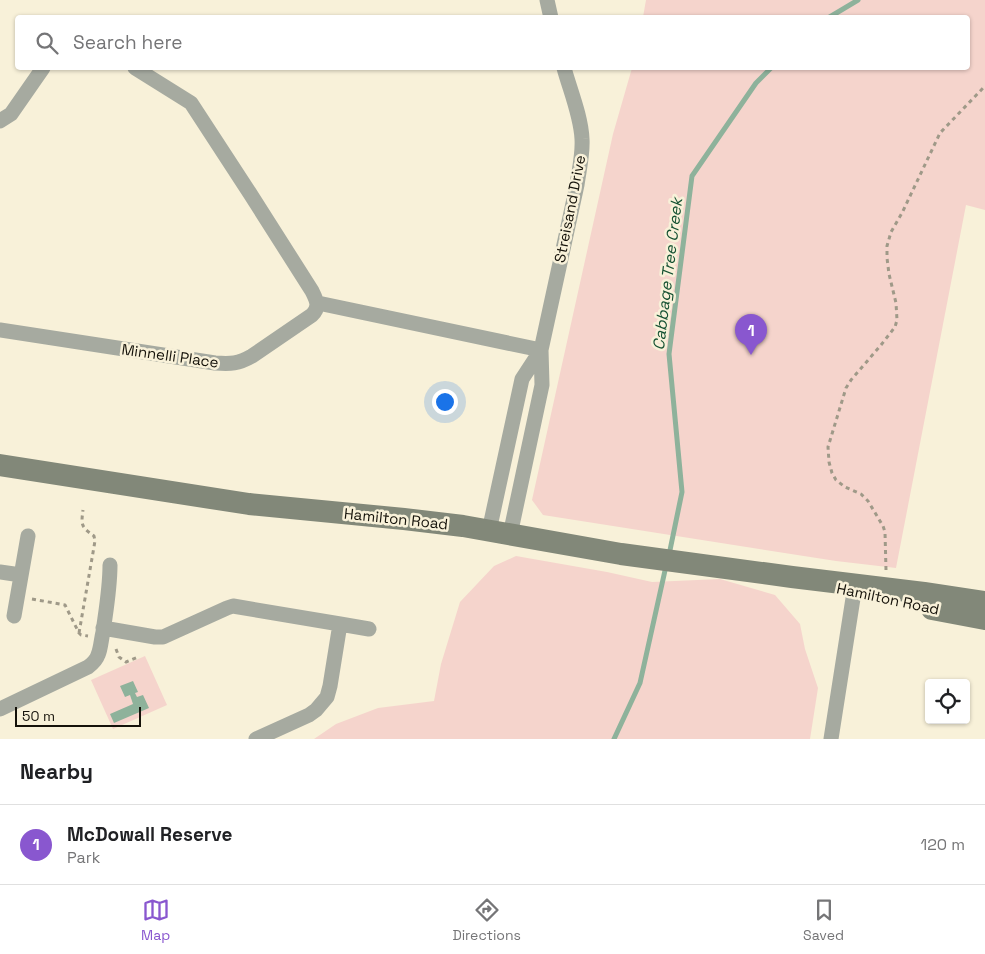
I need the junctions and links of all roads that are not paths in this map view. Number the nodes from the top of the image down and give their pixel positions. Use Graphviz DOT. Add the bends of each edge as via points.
graph roads {
  1 [pos="547,0"];
  2 [pos="550,15"];
  3 [pos="42,70"];
  4 [pos="138,70"];
  5 [pos="565,70"];
  6 [pos="0,120"];
  7 [pos="318,303"];
  8 [pos="0,330"];
  9 [pos="540,350"];
  10 [pos="0,465"];
  11 [pos="500,533"];
  12 [pos="28,536"];
  13 [pos="110,565"];
  14 [pos="0,572"];
  15 [pos="21,575"];
  16 [pos="792,577"];
  17 [pos="854,592"];
  18 [pos="985,602"];
  19 [pos="14,616"];
  20 [pos="985,619"];
  21 [pos="340,624"];
  22 [pos="369,628"];
  23 [pos="98,633"];
  24 [pos="0,709"];
  25 [pos="256,739"];
  26 [pos="831,739"];
  1 -- 2 [label="street"];
  3 -- 6 [label="street" via="11,114"];
  4 -- 7 [label="street" via="190,103"];
  5 -- 9 [label="street, Streisand Drive" via="580,121 581,160"];
  7 -- 8 [label="street, Minnelli Place" via="312,315 247,359 232,364"];
  7 -- 9 [label="street"];
  9 -- 11 [label="street, Streisand Drive" via="542,385"];
  9 -- 11 [label="street, Streisand Drive" via="522,379"];
  10 -- 11 [label="main road, Hamilton Road" via="249,504 404,519"];
  11 -- 16 [label="main road, Hamilton Road" via="621,554"];
  12 -- 15 [label="street"];
  13 -- 23 [label="street" via="110,580"];
  14 -- 15 [label="street"];
  15 -- 19 [label="street"];
  16 -- 17 [label="main road, Hamilton Road"];
  16 -- 18 [label="main road, Hamilton Road"];
  17 -- 20 [label="main road, Hamilton Road"];
  17 -- 26 [label="street"];
  21 -- 22 [label="street"];
  21 -- 23 [label="street" via="233,606 163,637"];
  21 -- 25 [label="street" via="330,686 323,703 309,715"];
  23 -- 24 [label="street" via="95,662"];
}
